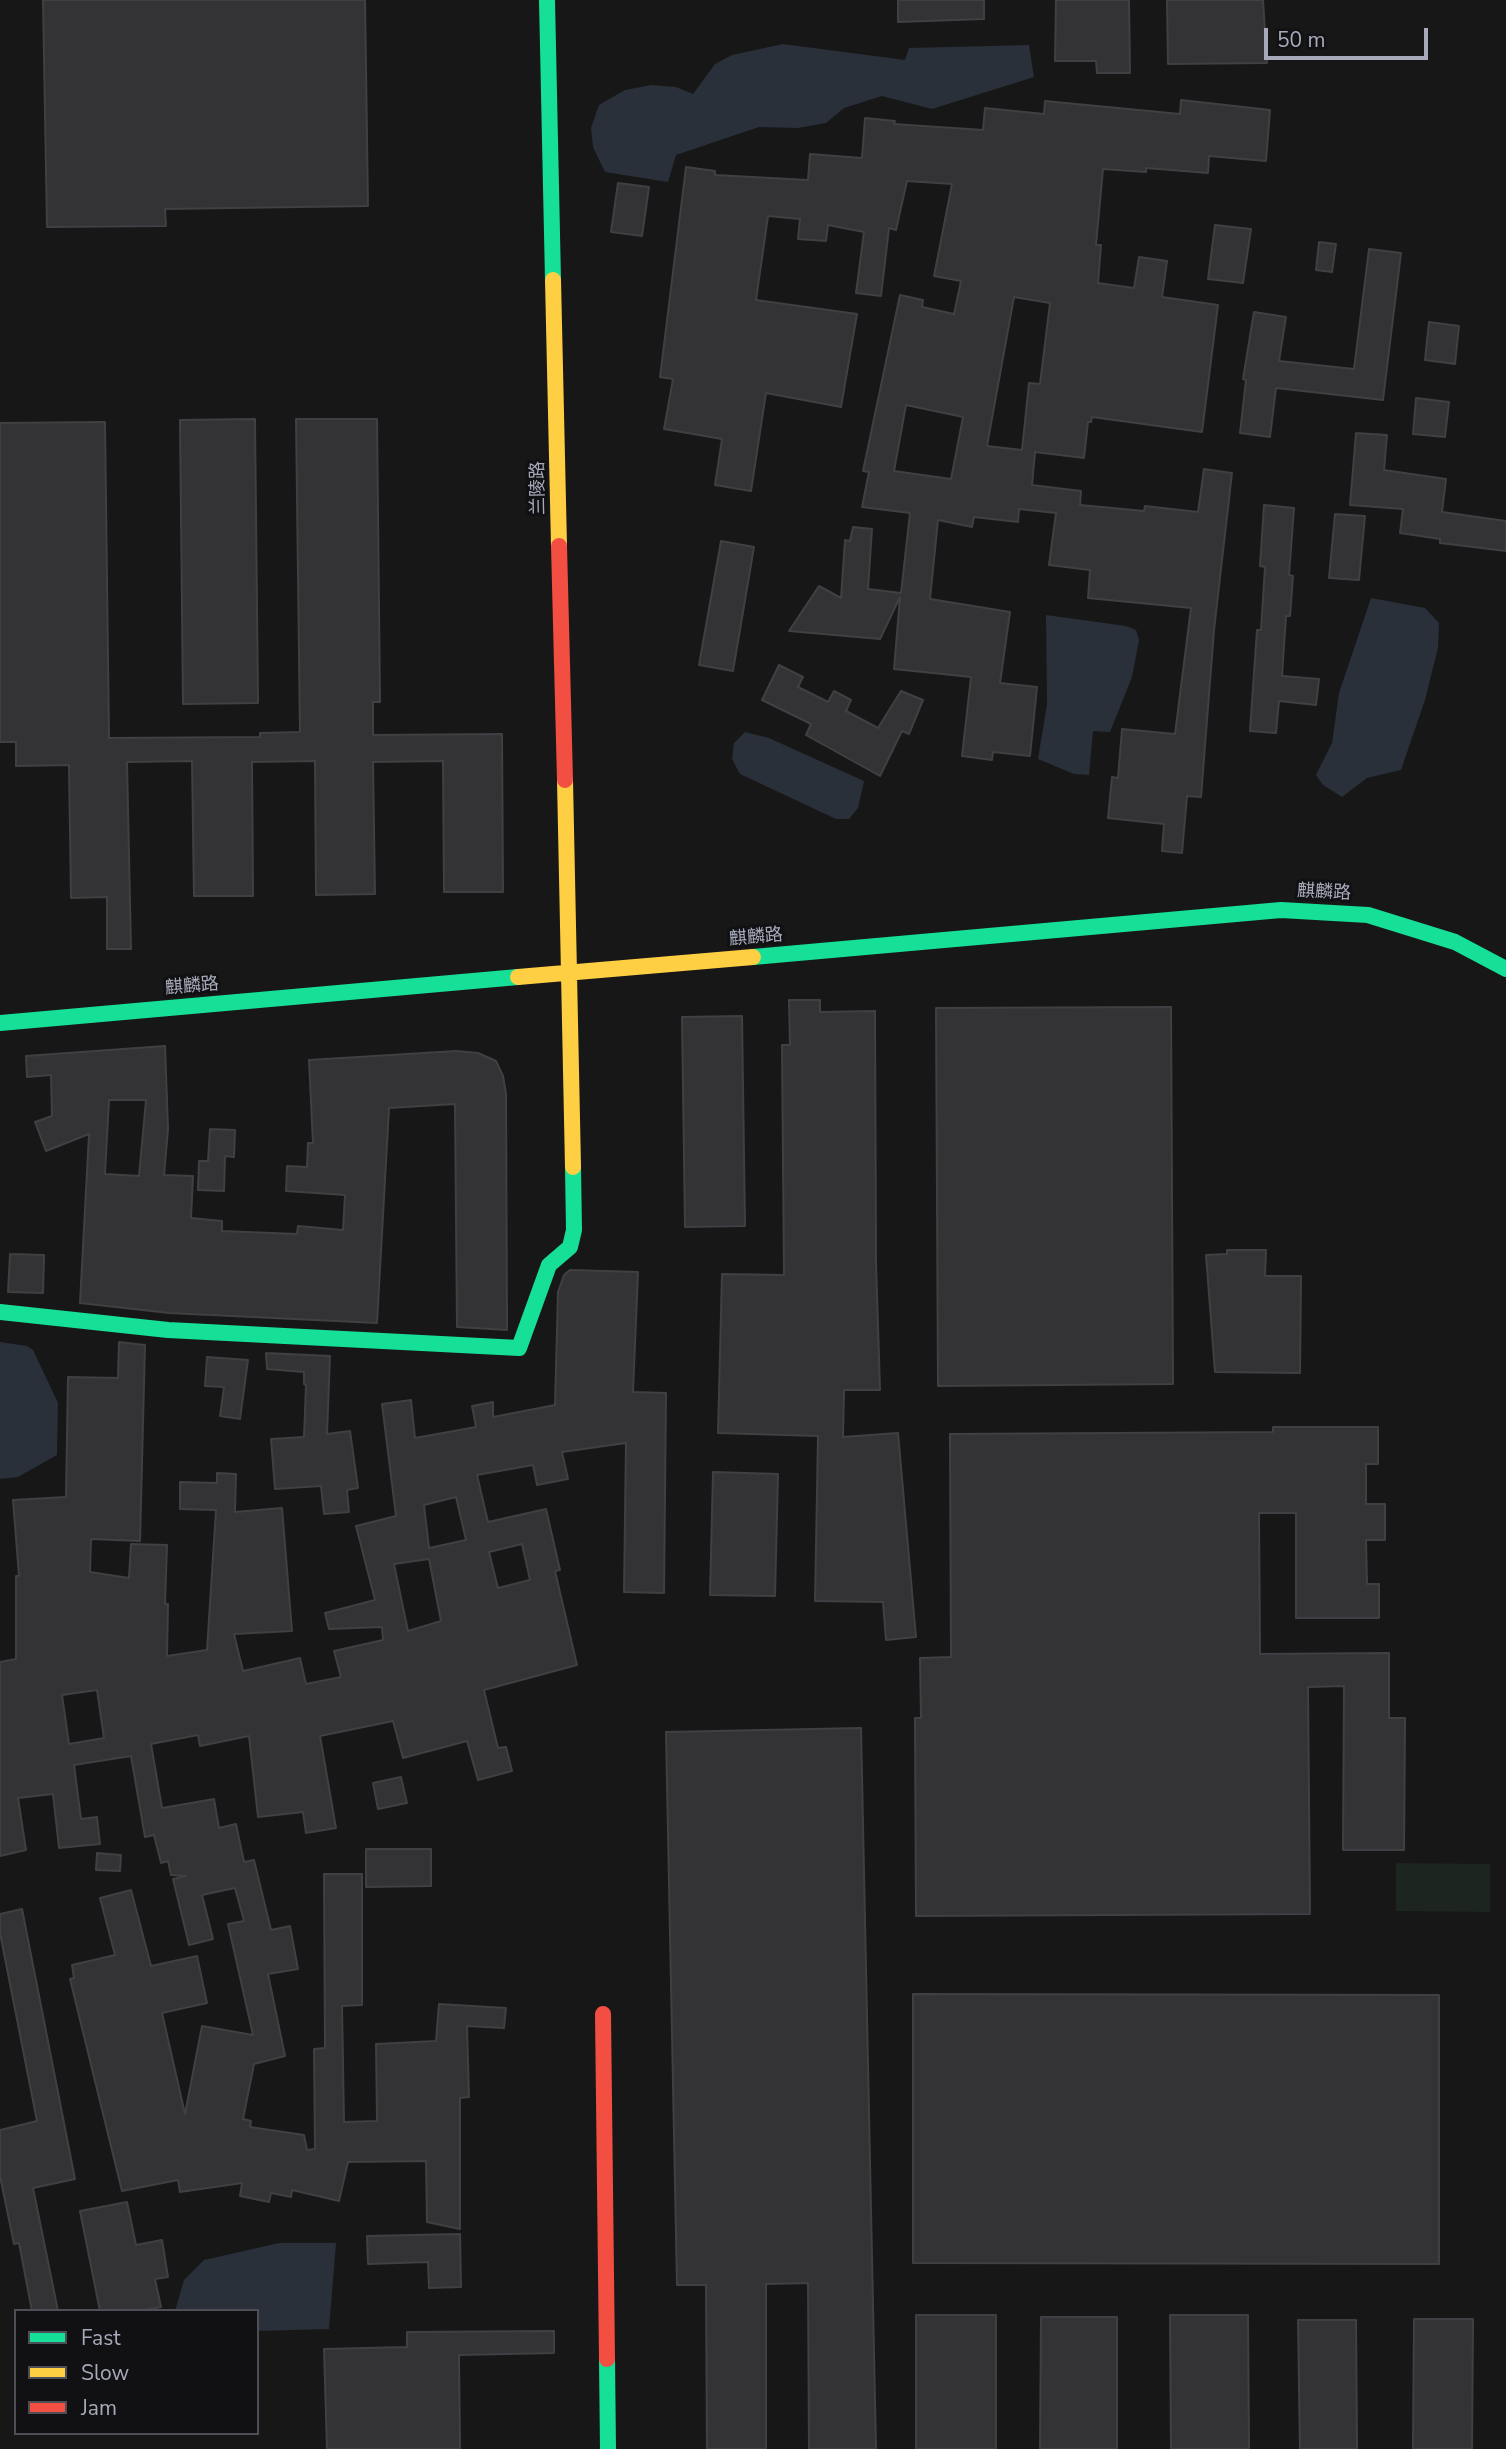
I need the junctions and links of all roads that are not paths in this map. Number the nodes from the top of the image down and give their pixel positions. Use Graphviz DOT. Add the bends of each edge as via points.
graph roads {
  1 [pos="547,0"];
  2 [pos="1506,969"];
  3 [pos="569,974"];
  4 [pos="0,1023"];
  5 [pos="0,1312"];
  6 [pos="603,2014"];
  7 [pos="608,2449"];
  1 -- 3 [label="street, 兰陵路"];
  2 -- 3 [label="street, 麒麟路" via="1455,942 1368,915 1280,911"];
  3 -- 4 [label="street, 麒麟路"];
  3 -- 5 [label="street, 兰陵路" via="574,1230 570,1247 549,1265 519,1348 168,1330"];
  6 -- 7 [label="street"];
}
